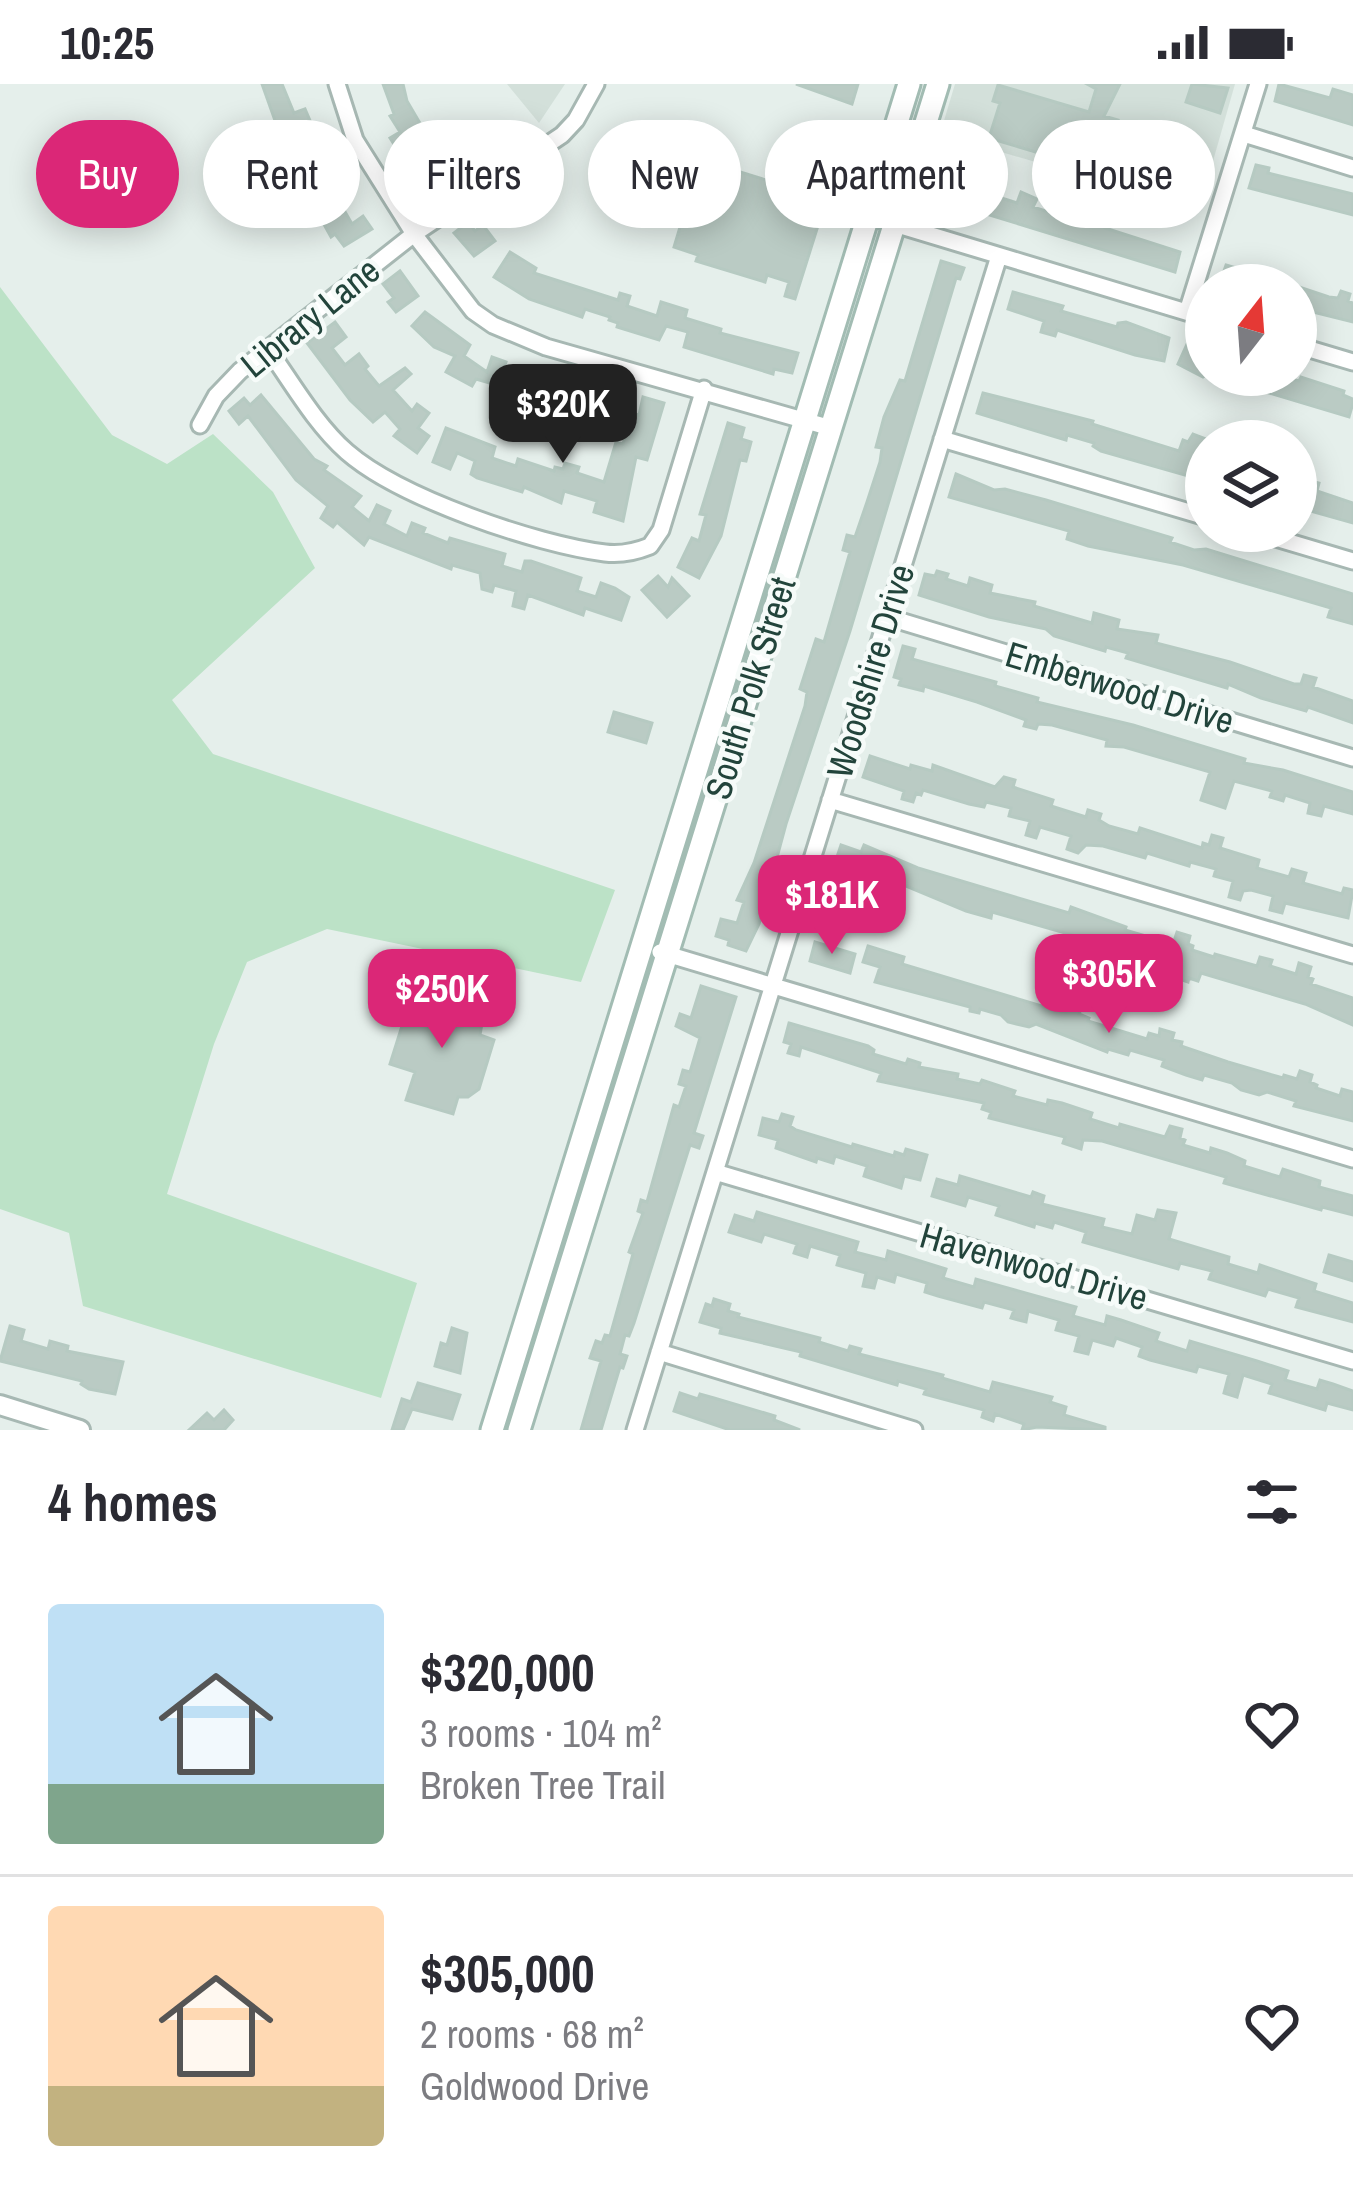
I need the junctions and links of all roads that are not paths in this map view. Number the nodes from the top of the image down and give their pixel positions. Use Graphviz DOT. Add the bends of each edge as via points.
graph roads {
  1 [pos="337,84"];
  2 [pos="596,84"];
  3 [pos="909,84"];
  4 [pos="938,84"];
  5 [pos="1258,84"];
  6 [pos="898,120"];
  7 [pos="927,120"];
  8 [pos="1244,134"];
  9 [pos="1353,168"];
  10 [pos="864,228"];
  11 [pos="894,228"];
  12 [pos="908,228"];
  13 [pos="414,234"];
  14 [pos="999,256"];
  15 [pos="1202,264"];
  16 [pos="1185,312"];
  17 [pos="268,349"];
  18 [pos="1317,351"];
  19 [pos="1353,362"];
  20 [pos="704,389"];
  21 [pos="805,419"];
  22 [pos="200,425"];
  23 [pos="831,428"];
  24 [pos="942,439"];
  25 [pos="1185,511"];
  26 [pos="1317,550"];
  27 [pos="1353,561"];
  28 [pos="887,617"];
  29 [pos="715,710"];
  30 [pos="741,718"];
  31 [pos="1353,758"];
  32 [pos="830,800"];
  33 [pos="642,947"];
  34 [pos="668,954"];
  35 [pos="1353,955"];
  36 [pos="772,986"];
  37 [pos="1353,1159"];
  38 [pos="715,1172"];
  39 [pos="519,1341"];
  40 [pos="544,1350"];
  41 [pos="659,1352"];
  42 [pos="1353,1360"];
  43 [pos="0,1406"];
  44 [pos="80,1430"];
  45 [pos="492,1430"];
  46 [pos="520,1430"];
  47 [pos="634,1430"];
  48 [pos="914,1430"];
  1 -- 13 [label="street" via="356,140"];
  2 -- 13 [label="street, Library Lane" via="562,135"];
  3 -- 6 [label="main road, South Polk Street"];
  4 -- 7 [label="main road, South Polk Street"];
  5 -- 8 [label="street"];
  8 -- 9 [label="street"];
  8 -- 15 [label="street"];
  10 -- 21 [label="main road, South Polk Street"];
  11 -- 23 [label="main road, South Polk Street"];
  12 -- 14 [label="street"];
  13 -- 17 [label="street, Library Lane"];
  13 -- 20 [label="street" via="493,325"];
  14 -- 16 [label="street"];
  14 -- 24 [label="street, Woodshire Drive"];
  17 -- 20 [label="street" via="343,448 393,485 608,554 650,546 661,530"];
  17 -- 22 [label="street, Library Lane" via="216,396"];
  18 -- 19 [label="street"];
  20 -- 21 [label="street"];
  21 -- 23 [label="street"];
  21 -- 29 [label="main road, South Polk Street"];
  23 -- 30 [label="main road, South Polk Street"];
  24 -- 25 [label="street"];
  24 -- 28 [label="street, Woodshire Drive"];
  26 -- 27 [label="street"];
  28 -- 31 [label="street, Emberwood Drive"];
  28 -- 32 [label="street, Woodshire Drive"];
  29 -- 30 [label="main road"];
  29 -- 33 [label="main road, South Polk Street"];
  30 -- 34 [label="main road, South Polk Street"];
  32 -- 35 [label="street"];
  32 -- 36 [label="street, Woodshire Drive"];
  33 -- 34 [label="street"];
  33 -- 39 [label="main road, South Polk Street"];
  34 -- 36 [label="street"];
  34 -- 40 [label="main road, South Polk Street"];
  36 -- 37 [label="street"];
  36 -- 38 [label="street, Woodshire Drive"];
  38 -- 41 [label="street, Woodshire Drive"];
  38 -- 42 [label="street, Havenwood Drive"];
  39 -- 40 [label="main road"];
  39 -- 45 [label="main road, South Polk Street"];
  40 -- 46 [label="main road, South Polk Street"];
  41 -- 47 [label="street, Woodshire Drive"];
  41 -- 48 [label="street"];
  43 -- 44 [label="street"];
}
